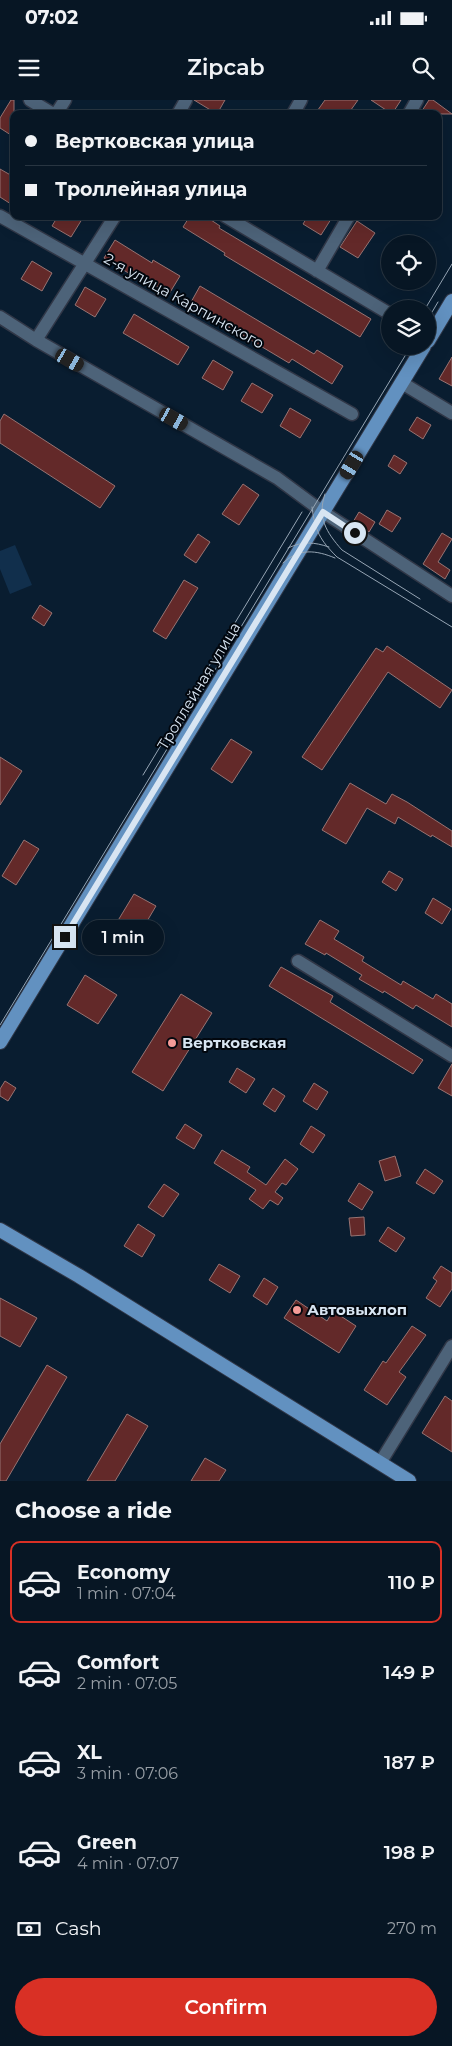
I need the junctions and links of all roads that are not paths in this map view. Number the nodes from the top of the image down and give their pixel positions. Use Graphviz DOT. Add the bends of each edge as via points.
graph roads {
  1 [pos="30,100"];
  2 [pos="48,110"];
  3 [pos="0,216"];
  4 [pos="112,220"];
  5 [pos="233,220"];
  6 [pos="347,220"];
  7 [pos="85,264"];
  8 [pos="317,271"];
  9 [pos="452,301"];
  10 [pos="381,309"];
  11 [pos="0,317"];
  12 [pos="436,326"];
  13 [pos="36,340"];
  14 [pos="418,355"];
  15 [pos="402,383"];
  16 [pos="452,413"];
  17 [pos="352,414"];
  18 [pos="323,512"];
  19 [pos="452,596"];
  20 [pos="298,962"];
  21 [pos="0,1042"];
  22 [pos="452,1056"];
  23 [pos="0,1230"];
  24 [pos="452,1346"];
  25 [pos="380,1463"];
  26 [pos="409,1481"];
  1 -- 2 [label="street"];
  3 -- 7 [label="street, 2-я улица Карпинского"];
  4 -- 7 [label="street"];
  5 -- 8 [label="street"];
  6 -- 8 [label="street"];
  7 -- 13 [label="street"];
  7 -- 17 [label="street, 2-я улица Карпинского"];
  8 -- 10 [label="street"];
  9 -- 12 [label="main road, Троллейная улица"];
  11 -- 13 [label="street"];
  13 -- 18 [label="street" via="277,478"];
  14 -- 15 [label="main road, Троллейная улица"];
  15 -- 16 [label="street"];
  15 -- 18 [label="main road, Троллейная улица"];
  18 -- 19 [label="street"];
  18 -- 21 [label="main road, Троллейная улица"];
  20 -- 22 [label="street"];
  23 -- 25 [label="main road"];
  24 -- 25 [label="street"];
  25 -- 26 [label="main road"];
}
